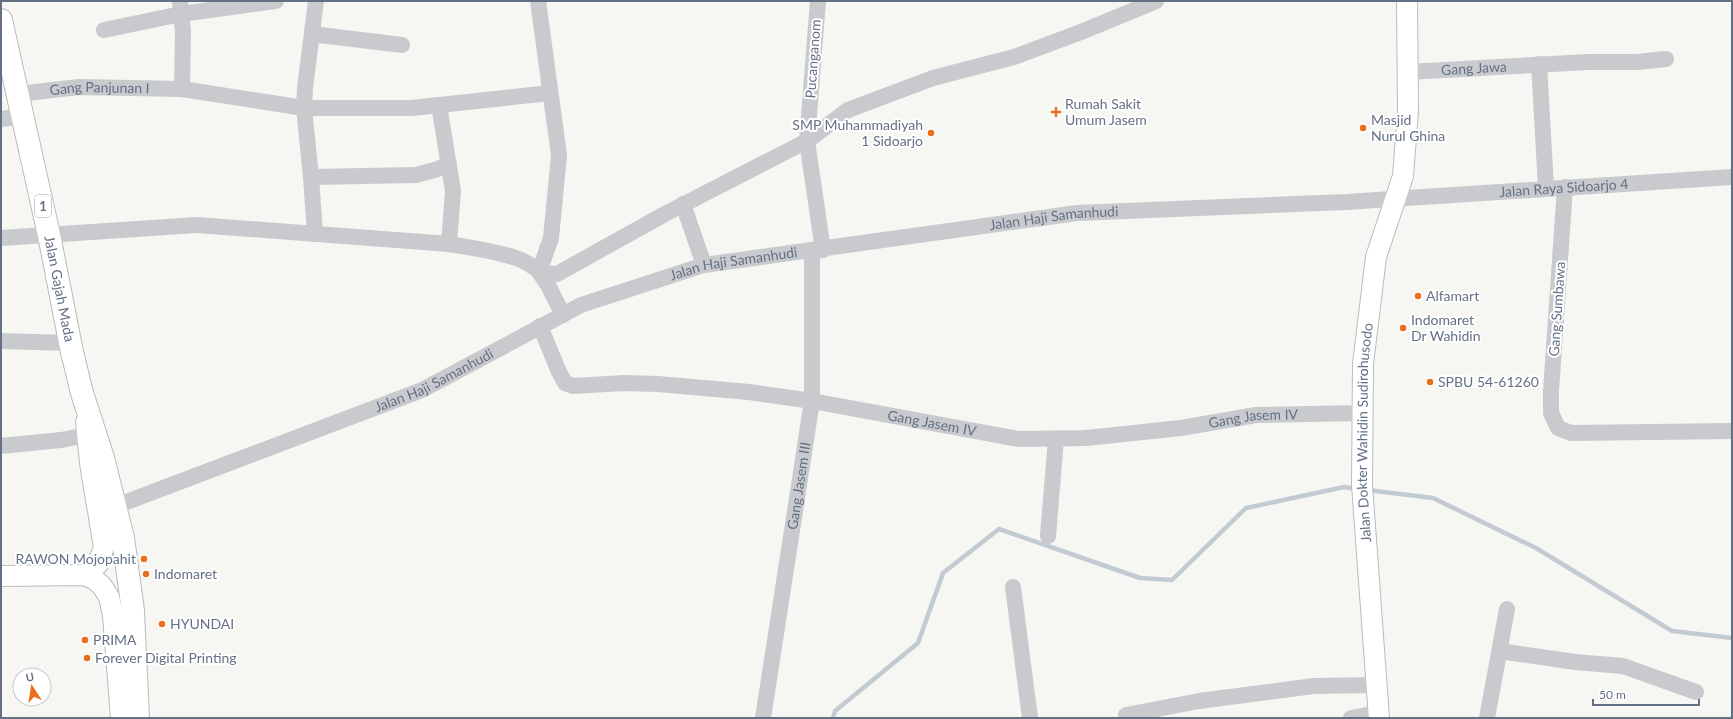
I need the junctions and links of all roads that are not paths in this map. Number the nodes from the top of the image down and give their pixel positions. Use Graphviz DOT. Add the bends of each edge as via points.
graph roads {
  1 [pos="276,1"];
  2 [pos="316,1"];
  3 [pos="538,1"];
  4 [pos="818,1"];
  5 [pos="1156,1"];
  6 [pos="1407,1"];
  7 [pos="181,7"];
  8 [pos="1,20"];
  9 [pos="104,30"];
  10 [pos="312,34"];
  11 [pos="402,44"];
  12 [pos="1666,60"];
  13 [pos="1539,64"];
  14 [pos="1408,72"];
  15 [pos="182,89"];
  16 [pos="550,92"];
  17 [pos="18,94"];
  18 [pos="439,104"];
  19 [pos="304,108"];
  20 [pos="23,116"];
  21 [pos="1,119"];
  22 [pos="807,141"];
  23 [pos="449,164"];
  24 [pos="311,177"];
  25 [pos="1732,177"];
  26 [pos="1565,187"];
  27 [pos="1546,188"];
  28 [pos="1396,198"];
  29 [pos="683,204"];
  30 [pos="315,234"];
  31 [pos="49,235"];
  32 [pos="1,238"];
  33 [pos="449,244"];
  34 [pos="817,250"];
  35 [pos="704,265"];
  36 [pos="539,272"];
  37 [pos="563,315"];
  38 [pos="540,326"];
  39 [pos="1,341"];
  40 [pos="70,343"];
  41 [pos="82,393"];
  42 [pos="812,401"];
  43 [pos="1362,413"];
  44 [pos="1732,431"];
  45 [pos="87,435"];
  46 [pos="1056,439"];
  47 [pos="1,446"];
  48 [pos="116,506"];
  49 [pos="1048,536"];
  50 [pos="84,575"];
  51 [pos="1,576"];
  52 [pos="1013,587"];
  53 [pos="1507,609"];
  54 [pos="1500,651"];
  55 [pos="1375,685"];
  56 [pos="1696,692"];
  57 [pos="1126,715"];
  58 [pos="1378,716"];
  59 [pos="1490,717"];
  60 [pos="121,718"];
  61 [pos="138,718"];
  62 [pos="763,718"];
  63 [pos="1030,718"];
  64 [pos="1351,718"];
  1 -- 7 [label="street"];
  2 -- 10 [label="street"];
  3 -- 16 [label="street"];
  4 -- 22 [label="street, Pucanganom"];
  5 -- 22 [label="street" via="1014,57 933,78 848,110"];
  6 -- 14 [label="main road, Jalan Dokter Wahidin Sudirohusodo"];
  7 -- 9 [label="street"];
  7 -- 15 [label="street"];
  8 -- 17 [label="highway, Jalan Gajah Mada / 1"];
  10 -- 11 [label="street"];
  10 -- 19 [label="street"];
  12 -- 13 [label="street, Gang Jawa"];
  13 -- 14 [label="street, Gang Jawa"];
  13 -- 27 [label="street"];
  14 -- 28 [label="main road, Jalan Dokter Wahidin Sudirohusodo" via="1403,176"];
  15 -- 17 [label="street, Gang Panjunan I" via="79,87"];
  15 -- 19 [label="street, Gang Panjunan I"];
  16 -- 18 [label="street, Gang Panjunan I"];
  16 -- 36 [label="street" via="559,155 551,238"];
  17 -- 20 [label="highway, Jalan Gajah Mada / 1"];
  18 -- 19 [label="street, Gang Panjunan I" via="412,108"];
  18 -- 23 [label="street"];
  19 -- 24 [label="street"];
  20 -- 21 [label="street"];
  20 -- 31 [label="highway, Jalan Gajah Mada / 1"];
  22 -- 29 [label="street"];
  22 -- 34 [label="street, Pucanganom"];
  23 -- 24 [label="street" via="416,175"];
  23 -- 33 [label="street" via="454,191"];
  24 -- 30 [label="street"];
  25 -- 26 [label="street, Jalan Raya Sidoarjo 4"];
  26 -- 27 [label="street, Jalan Raya Sidoarjo 4"];
  26 -- 44 [label="street, Gang Sumbawa" via="1551,391 1551,413 1558,428 1571,433"];
  27 -- 28 [label="street, Jalan Raya Sidoarjo 4"];
  28 -- 34 [label="street, Jalan Haji Samanhudi" via="1078,213"];
  28 -- 43 [label="main road, Jalan Dokter Wahidin Sudirohusodo" via="1376,257 1363,364"];
  29 -- 35 [label="street"];
  29 -- 36 [label="street" via="560,273"];
  30 -- 31 [label="street" via="198,225"];
  30 -- 33 [label="street"];
  31 -- 32 [label="street"];
  31 -- 40 [label="highway, Jalan Gajah Mada / 1"];
  33 -- 36 [label="street" via="518,259"];
  34 -- 35 [label="street, Jalan Haji Samanhudi"];
  34 -- 42 [label="street, Gang Jasem III"];
  35 -- 37 [label="street, Jalan Haji Samanhudi" via="581,305"];
  36 -- 37 [label="street"];
  37 -- 38 [label="street, Jalan Haji Samanhudi"];
  38 -- 42 [label="street, Gang Jasem IV" via="565,383 573,386 658,384 750,392"];
  38 -- 48 [label="street, Jalan Haji Samanhudi" via="422,390"];
  39 -- 40 [label="street"];
  40 -- 41 [label="highway, Jalan Gajah Mada / 1"];
  41 -- 45 [label="main road, Jalan Gajah Mada"];
  41 -- 48 [label="highway, Jalan Gajah Mada / 1"];
  42 -- 46 [label="street, Gang Jasem IV" via="1018,439"];
  42 -- 62 [label="street, Gang Jasem III"];
  43 -- 46 [label="street, Gang Jasem IV" via="1256,415 1181,428"];
  43 -- 55 [label="main road, Jalan Dokter Wahidin Sudirohusodo" via="1362,485"];
  45 -- 47 [label="street"];
  45 -- 50 [label="main road, Jalan Gajah Mada" via="104,547 98,564"];
  46 -- 49 [label="street"];
  48 -- 61 [label="highway, 1" via="133,611"];
  50 -- 51 [label="main road"];
  50 -- 60 [label="main road" via="102,586 109,597 113,615"];
  52 -- 63 [label="street"];
  53 -- 54 [label="street"];
  54 -- 56 [label="street" via="1623,666"];
  54 -- 59 [label="street"];
  55 -- 57 [label="street" via="1314,686 1199,701"];
  55 -- 58 [label="main road, Jalan Dokter Wahidin Sudirohusodo"];
  58 -- 64 [label="street"];
}
